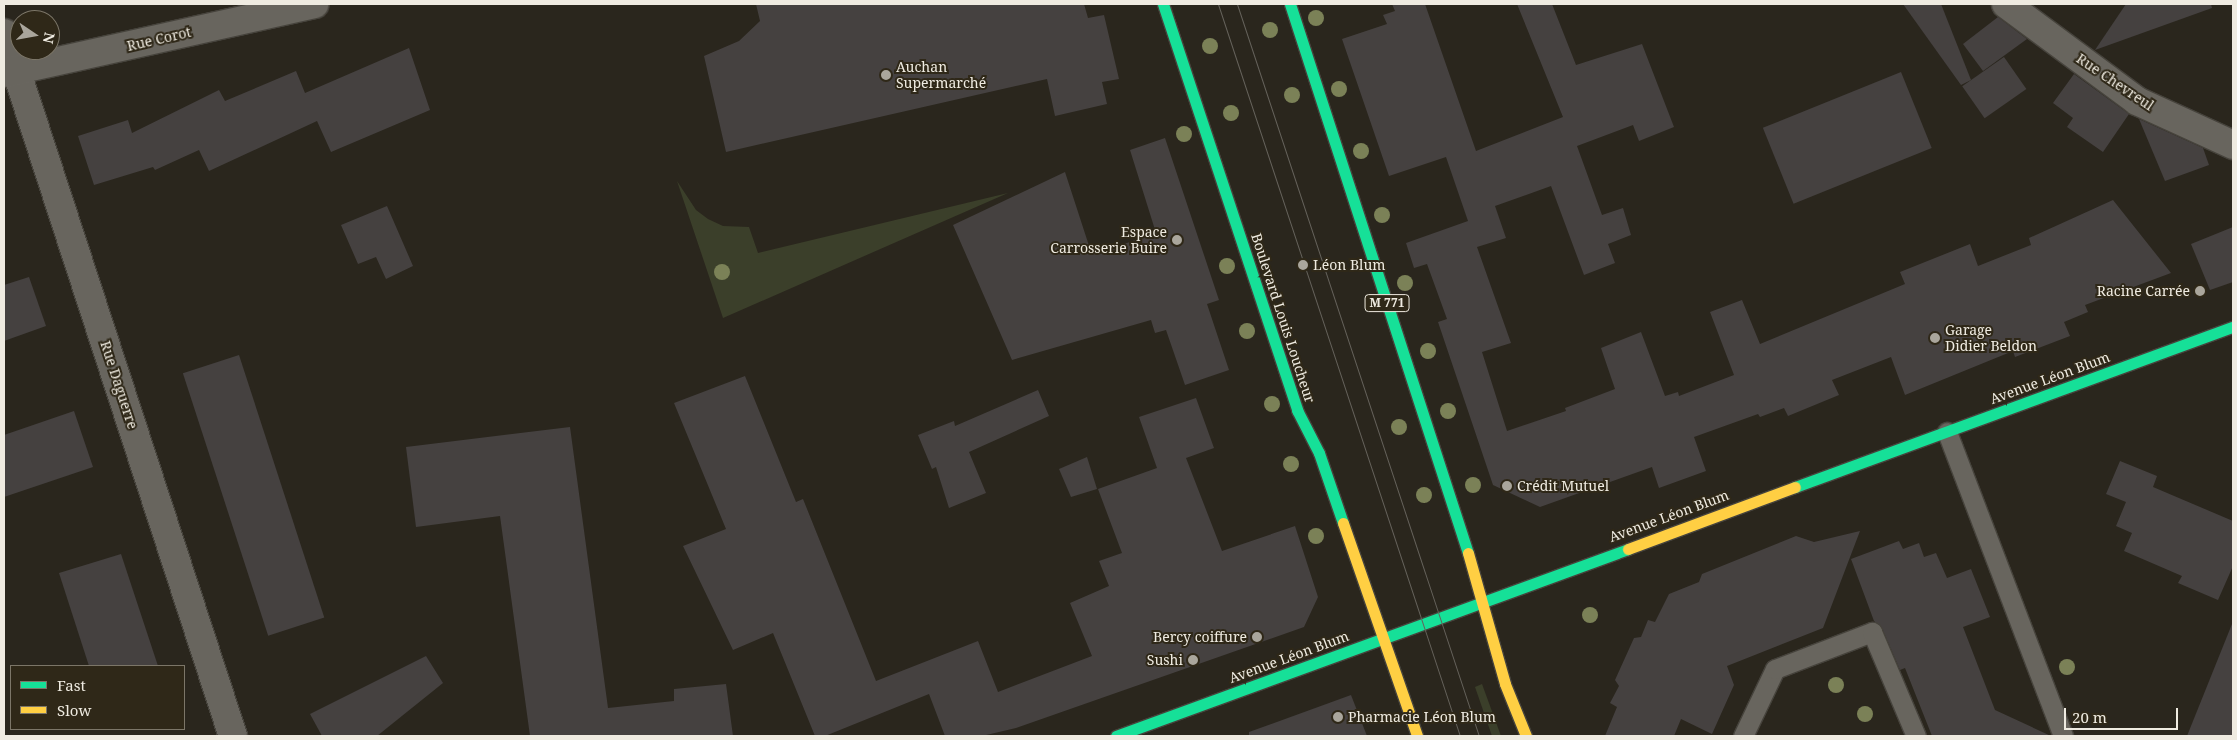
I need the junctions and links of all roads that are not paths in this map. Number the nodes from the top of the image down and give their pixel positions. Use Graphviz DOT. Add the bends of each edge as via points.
graph roads {
  1 [pos="314,4"];
  2 [pos="1163,4"];
  3 [pos="1290,4"];
  4 [pos="2006,4"];
  5 [pos="278,8"];
  6 [pos="4,33"];
  7 [pos="10,72"];
  8 [pos="2233,145"];
  9 [pos="2233,327"];
  10 [pos="1947,432"];
  11 [pos="1484,601"];
  12 [pos="1384,639"];
  13 [pos="234,736"];
  14 [pos="1116,736"];
  15 [pos="1417,736"];
  16 [pos="1526,736"];
  17 [pos="1743,736"];
  18 [pos="1916,736"];
  19 [pos="2064,736"];
  1 -- 5 [label="street, Rue Corot"];
  2 -- 12 [label="main road, Boulevard Louis Loucheur" via="1298,410 1319,453"];
  3 -- 11 [label="main road, M 771"];
  4 -- 8 [label="street, Rue Chevreul" via="2138,101"];
  5 -- 7 [label="street, Rue Corot"];
  6 -- 7 [label="street, Rue Daguerre"];
  7 -- 13 [label="street, Rue Daguerre"];
  9 -- 10 [label="main road, Avenue Léon Blum"];
  10 -- 11 [label="main road, Avenue Léon Blum"];
  10 -- 19 [label="lane"];
  11 -- 12 [label="main road, Avenue Léon Blum"];
  11 -- 16 [label="main road, M 771" via="1505,684"];
  12 -- 14 [label="main road, Avenue Léon Blum"];
  12 -- 15 [label="main road, Boulevard Louis Loucheur"];
  17 -- 18 [label="lane" via="1774,669 1872,632"];
}
